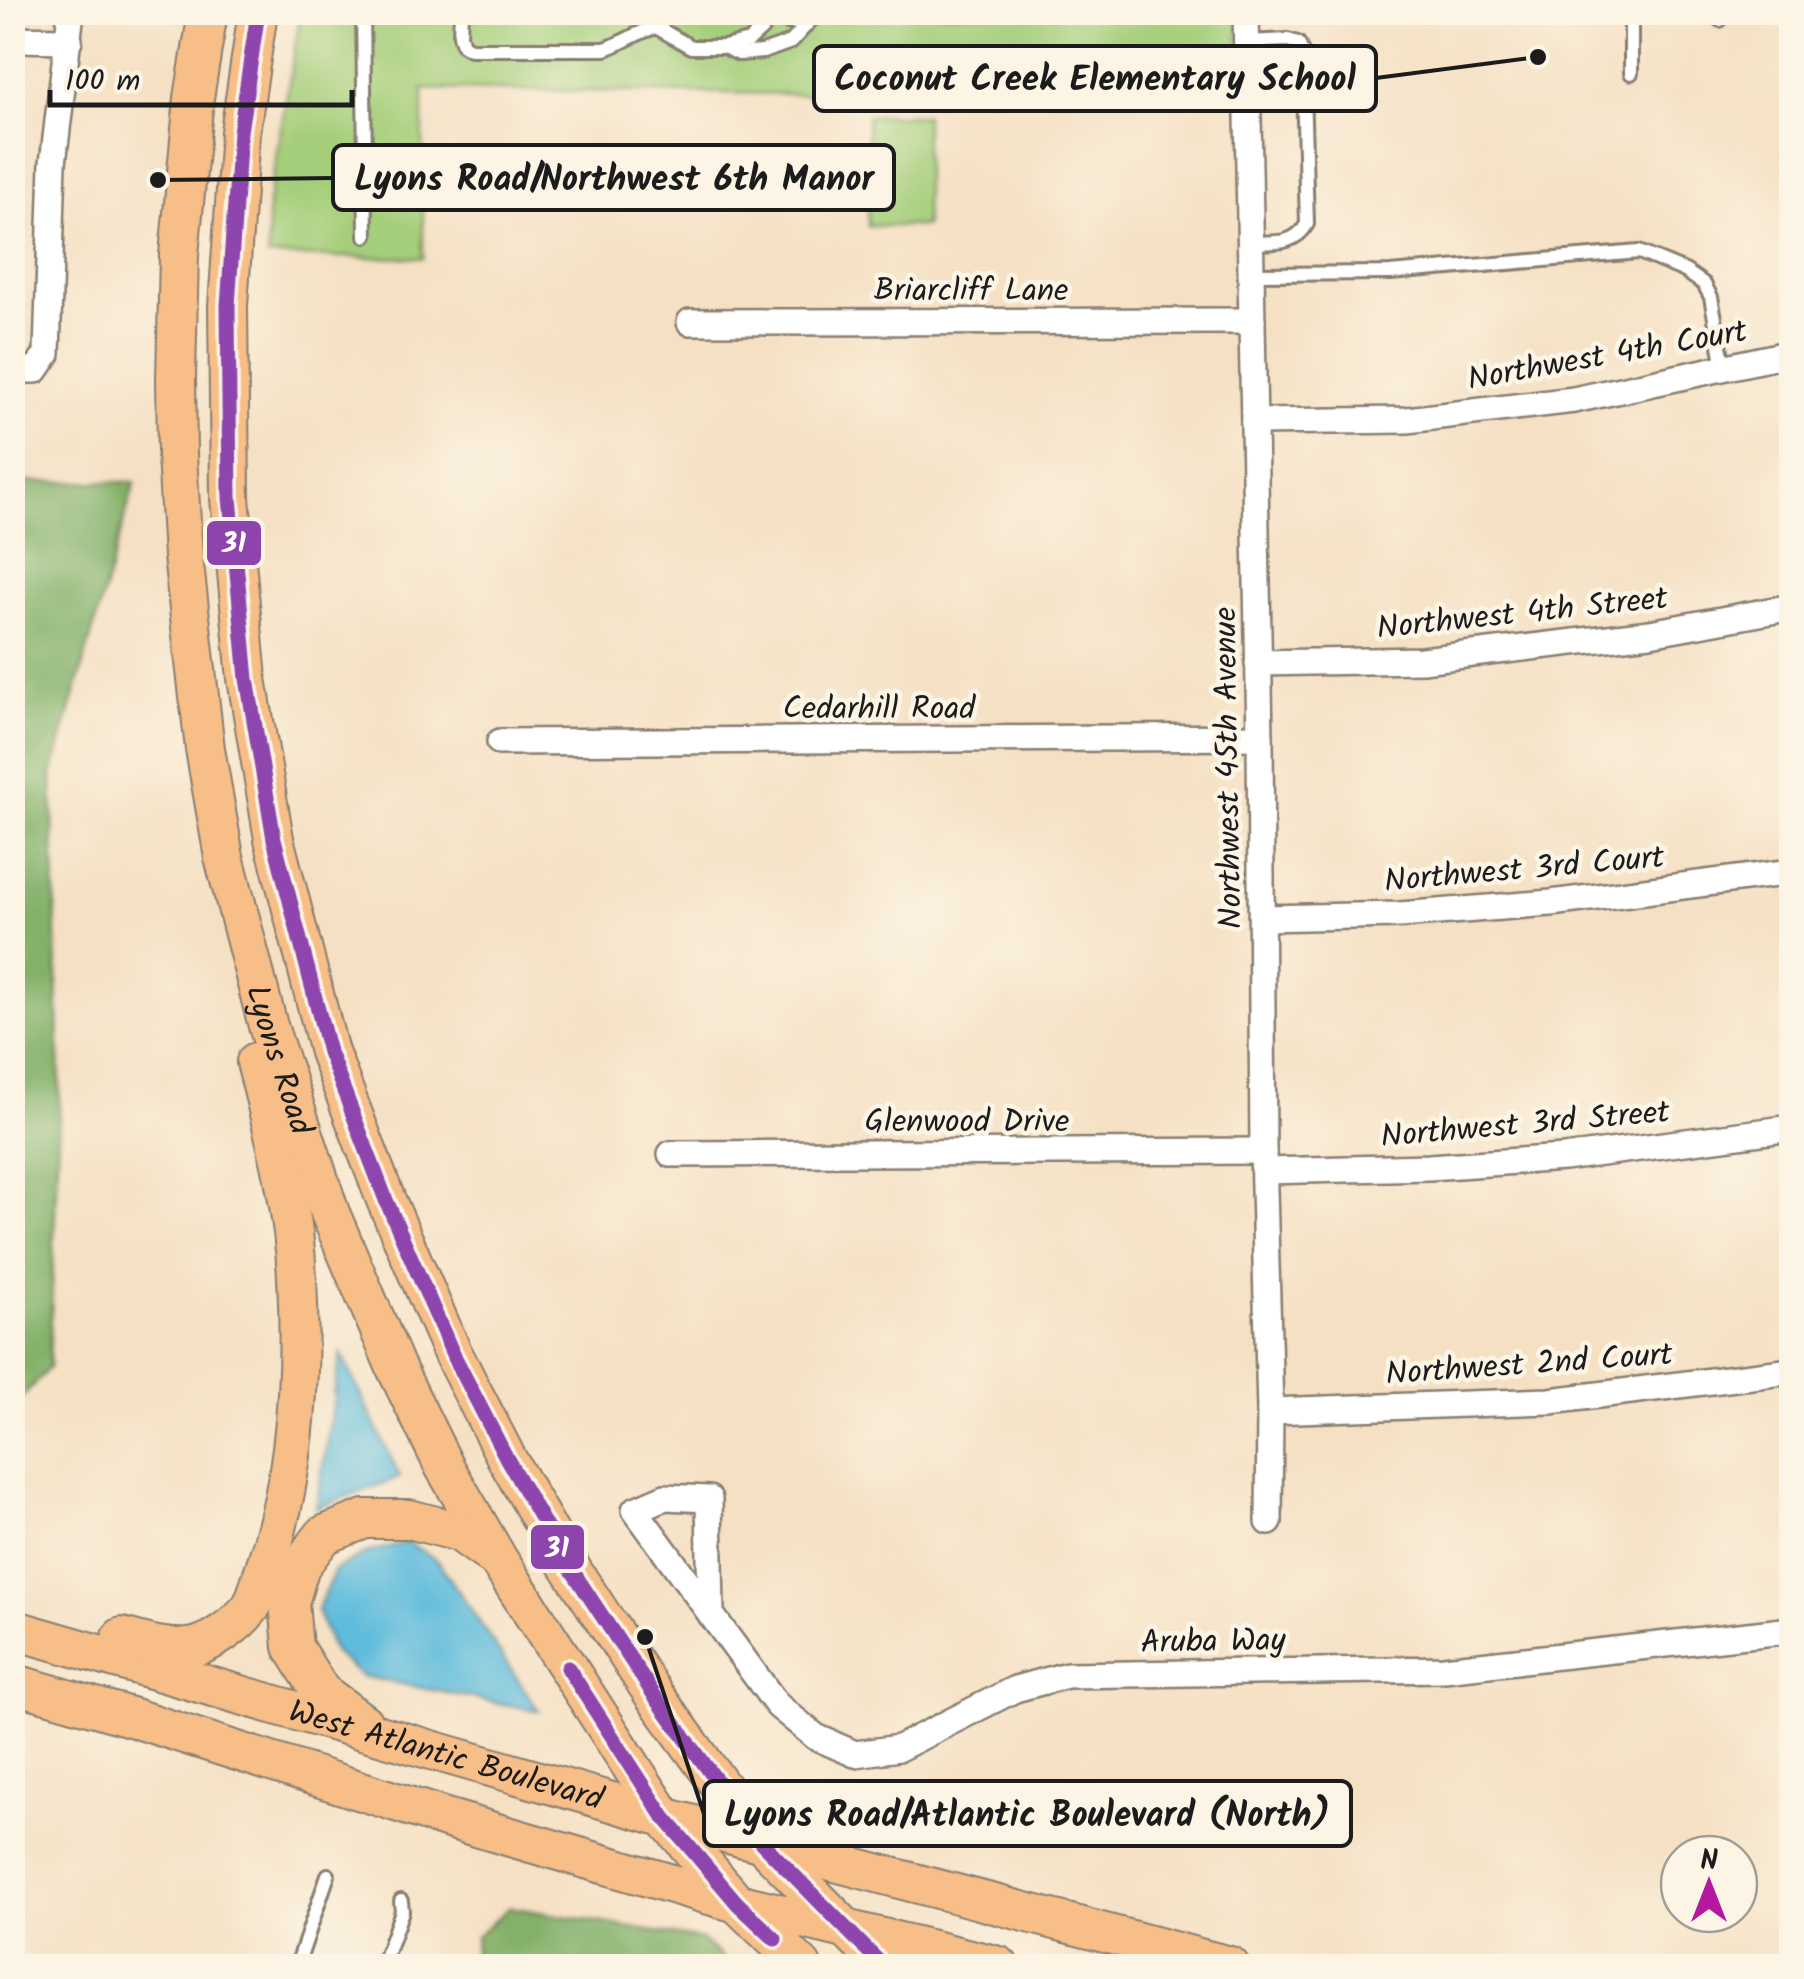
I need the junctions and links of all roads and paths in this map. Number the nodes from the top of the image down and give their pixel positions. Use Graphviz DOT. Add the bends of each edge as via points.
graph roads {
  1 [pos="71,12"];
  2 [pos="208,12"];
  3 [pos="258,12"];
  4 [pos="363,12"];
  5 [pos="461,12"];
  6 [pos="824,12"];
  7 [pos="1246,12"];
  8 [pos="1630,12"];
  9 [pos="769,14"];
  10 [pos="810,21"];
  11 [pos="12,39"];
  12 [pos="69,40"];
  13 [pos="1247,42"];
  14 [pos="724,46"];
  15 [pos="1631,74"];
  16 [pos="366,236"];
  17 [pos="1250,243"];
  18 [pos="1251,274"];
  19 [pos="1252,321"];
  20 [pos="690,322"];
  21 [pos="1792,353"];
  22 [pos="1724,367"];
  23 [pos="24,370"];
  24 [pos="1254,422"];
  25 [pos="1792,607"];
  26 [pos="1258,664"];
  27 [pos="1260,737"];
  28 [pos="500,742"];
  29 [pos="205,749"];
  30 [pos="1792,872"];
  31 [pos="1262,918"];
  32 [pos="1792,1128"];
  33 [pos="671,1154"];
  34 [pos="1264,1161"];
  35 [pos="1792,1371"];
  36 [pos="1270,1411"];
  37 [pos="1269,1522"];
  38 [pos="499,1561"];
  39 [pos="712,1615"];
  40 [pos="12,1618"];
  41 [pos="12,1629"];
  42 [pos="1792,1630"];
  43 [pos="12,1683"];
  44 [pos="382,1737"];
  45 [pos="664,1817"];
  46 [pos="762,1843"];
  47 [pos="328,1874"];
  48 [pos="402,1901"];
  49 [pos="737,1903"];
  50 [pos="844,1929"];
  51 [pos="297,1966"];
  52 [pos="382,1966"];
  53 [pos="802,1966"];
  54 [pos="883,1966"];
  55 [pos="999,1966"];
  56 [pos="1230,1966"];
  1 -- 12 [label="street"];
  2 -- 29 [label="main road, Lyons Road" via="179,255 176,409 183,556"];
  3 -- 46 [label="main road, Lyons Road" via="240,132 230,279 230,498 247,679 274,839 329,1052 452,1352 507,1459 654,1694"];
  4 -- 16 [label="lane"];
  5 -- 14 [label="lane" via="460,35 470,49 604,48 656,27 691,46"];
  6 -- 10 [label="lane"];
  7 -- 13 [label="street, Northwest 45th Avenue"];
  8 -- 15 [label="lane"];
  9 -- 10 [label="lane" via="787,23"];
  9 -- 14 [label="lane" via="749,42"];
  10 -- 14 [label="lane" via="791,42 764,52 739,54"];
  11 -- 12 [label="street"];
  12 -- 23 [label="street" via="53,163 47,354"];
  13 -- 17 [label="street, Northwest 45th Avenue"];
  13 -- 17 [label="lane" via="1288,40 1302,52 1306,207 1306,224 1292,241"];
  17 -- 18 [label="street, Northwest 45th Avenue"];
  18 -- 19 [label="street, Northwest 45th Avenue"];
  18 -- 22 [label="lane" via="1390,273 1639,252 1704,284"];
  19 -- 20 [label="street, Briarcliff Lane"];
  19 -- 24 [label="street, Northwest 45th Avenue"];
  21 -- 22 [label="street, Northwest 4th Court"];
  22 -- 24 [label="street, Northwest 4th Court" via="1574,400 1407,420"];
  24 -- 26 [label="street, Northwest 45th Avenue"];
  25 -- 26 [label="street, Northwest 4th Street" via="1650,633 1422,660"];
  26 -- 27 [label="street, Northwest 45th Avenue"];
  27 -- 28 [label="street, Cedarhill Road"];
  27 -- 31 [label="street, Northwest 45th Avenue"];
  29 -- 38 [label="main road, Lyons Road" via="224,857 268,1026 330,1213 404,1384"];
  29 -- 40 [label="main road" via="191,811 278,1149 297,1278 297,1407 272,1549 252,1606 222,1634 192,1648 160,1648 45,1615"];
  30 -- 31 [label="street, Northwest 3rd Court" via="1550,903"];
  31 -- 34 [label="street, Northwest 45th Avenue"];
  32 -- 34 [label="street, Northwest 3rd Street" via="1564,1158 1429,1167"];
  33 -- 34 [label="street, Glenwood Drive"];
  34 -- 36 [label="street, Northwest 45th Avenue"];
  35 -- 36 [label="street, Northwest 2nd Court" via="1550,1400"];
  36 -- 37 [label="street, Northwest 45th Avenue"];
  38 -- 44 [label="main road" via="459,1532 409,1519 365,1519 324,1535 300,1566 288,1603 293,1646 321,1692"];
  38 -- 45 [label="main road, Lyons Road"];
  39 -- 39 [label="street, Aruba Way" via="668,1555 635,1510 665,1497 709,1498"];
  39 -- 42 [label="street, Aruba Way" via="777,1705 816,1737 854,1754 899,1748 1015,1689 1067,1676 1444,1669"];
  41 -- 44 [label="main road, West Atlantic Boulevard"];
  43 -- 49 [label="main road, West Atlantic Boulevard"];
  44 -- 45 [label="main road, West Atlantic Boulevard"];
  45 -- 46 [label="main road, West Atlantic Boulevard"];
  45 -- 49 [label="main road, Lyons Road"];
  46 -- 50 [label="main road, Lyons Road"];
  46 -- 56 [label="main road, West Atlantic Boulevard"];
  47 -- 51 [label="lane"];
  48 -- 52 [label="lane"];
  49 -- 50 [label="main road, West Atlantic Boulevard"];
  49 -- 53 [label="main road, Lyons Road"];
  50 -- 54 [label="main road, Lyons Road"];
  50 -- 55 [label="main road, West Atlantic Boulevard"];
}
